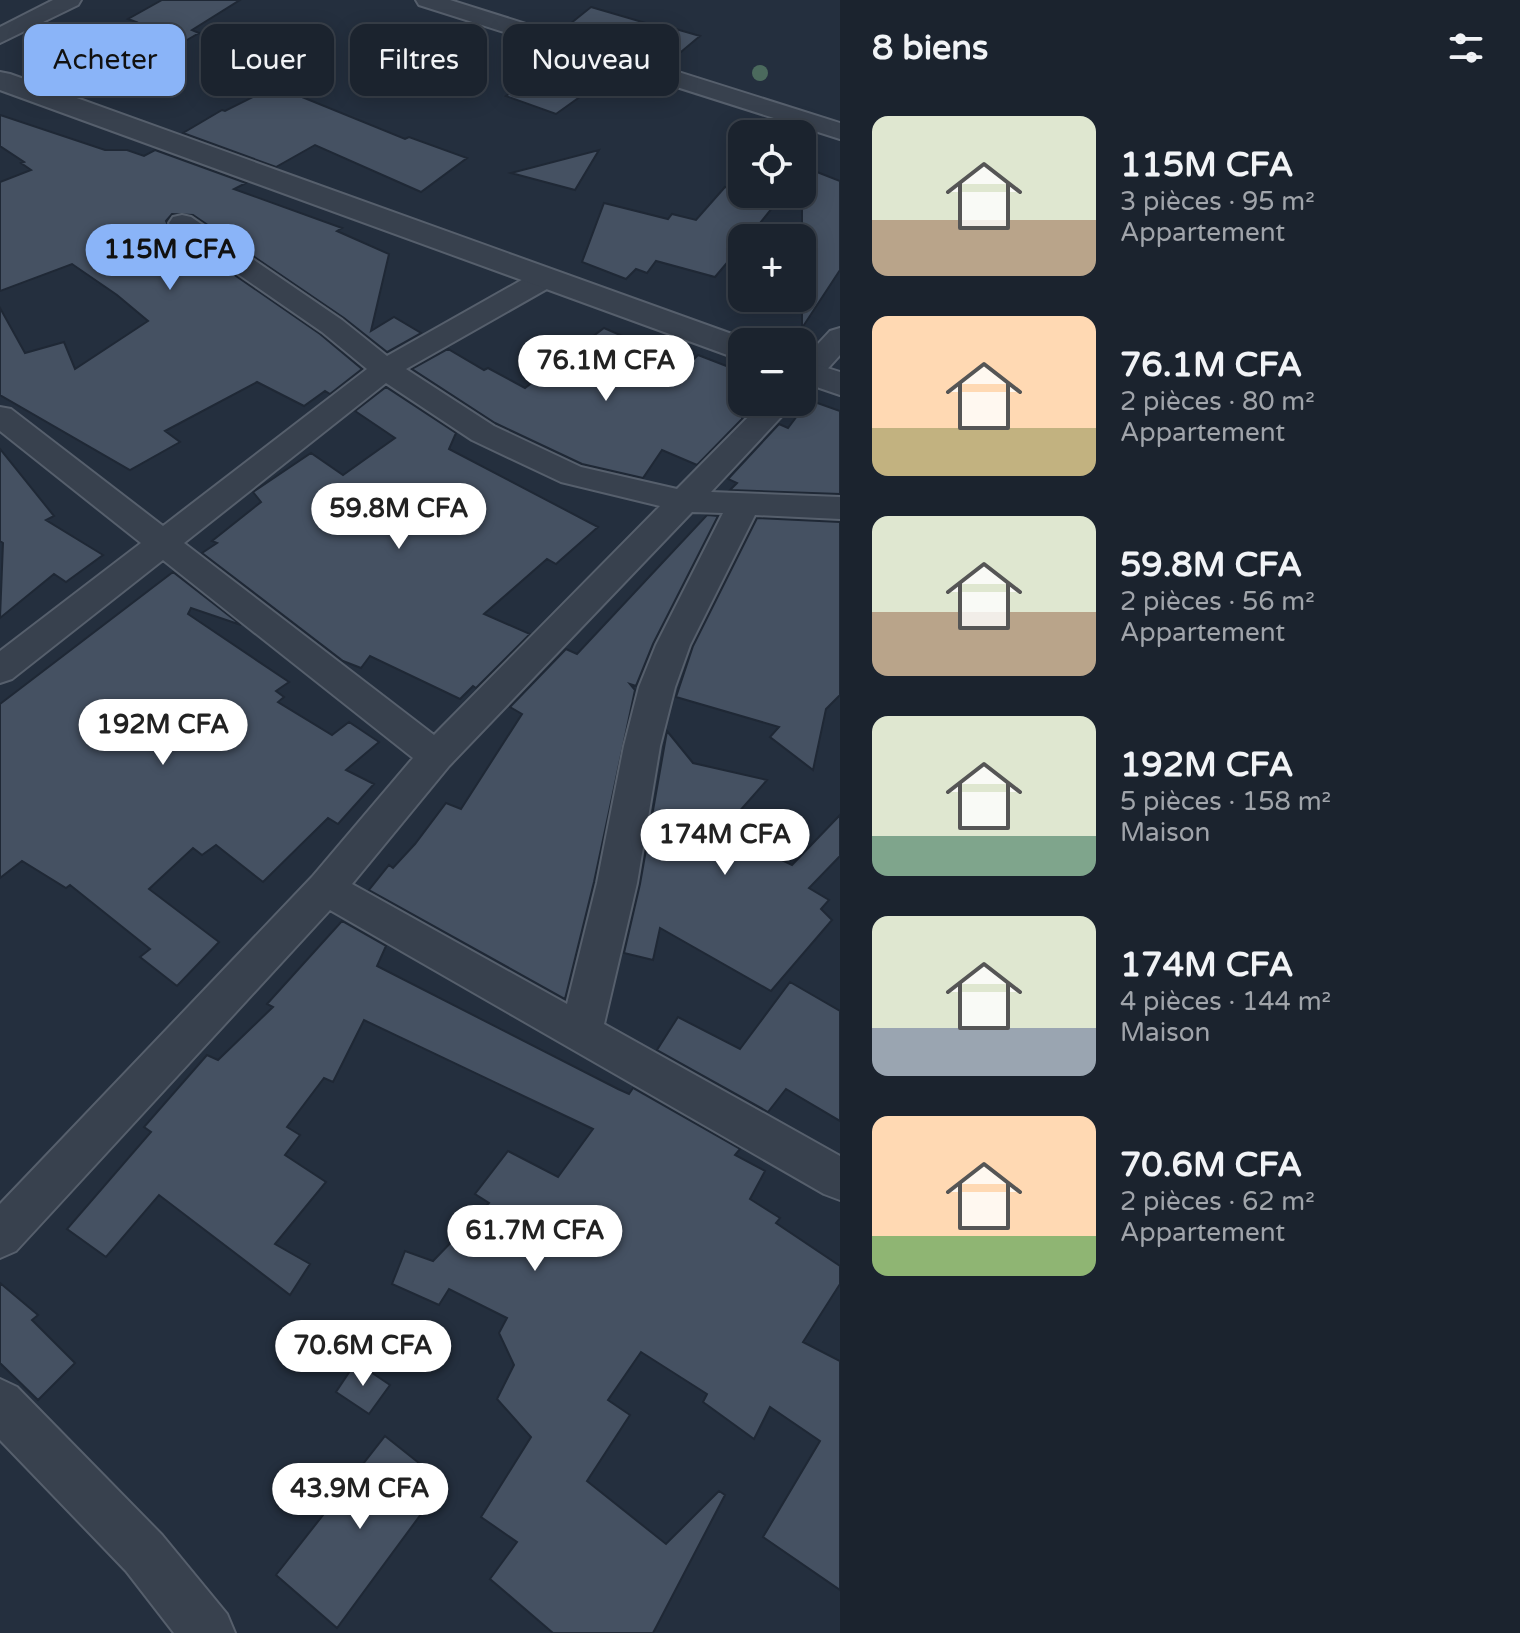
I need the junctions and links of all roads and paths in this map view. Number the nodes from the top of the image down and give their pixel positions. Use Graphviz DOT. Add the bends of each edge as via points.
graph roads {
  1 [pos="70,0"];
  2 [pos="427,0"];
  3 [pos="0,36"];
  4 [pos="0,80"];
  5 [pos="840,131"];
  6 [pos="182,223"];
  7 [pos="544,279"];
  8 [pos="840,337"];
  9 [pos="728,344"];
  10 [pos="385,369"];
  11 [pos="816,372"];
  12 [pos="0,416"];
  13 [pos="766,416"];
  14 [pos="684,501"];
  15 [pos="743,506"];
  16 [pos="840,508"];
  17 [pos="161,543"];
  18 [pos="0,670"];
  19 [pos="436,756"];
  20 [pos="326,888"];
  21 [pos="581,1033"];
  22 [pos="840,1179"];
  23 [pos="0,1236"];
  24 [pos="0,1404"];
  25 [pos="208,1633"];
  1 -- 3 [label="street"];
  2 -- 5 [label="street"];
  4 -- 7 [label="street"];
  6 -- 10 [label="street"];
  7 -- 9 [label="street"];
  7 -- 10 [label="street"];
  8 -- 11 [label="street"];
  10 -- 14 [label="street" via="483,433 572,475"];
  10 -- 17 [label="street"];
  12 -- 17 [label="street"];
  13 -- 14 [label="street"];
  14 -- 15 [label="street"];
  14 -- 19 [label="street"];
  15 -- 16 [label="street"];
  15 -- 21 [label="street" via="657,687"];
  17 -- 18 [label="street"];
  17 -- 19 [label="street"];
  19 -- 20 [label="street"];
  20 -- 21 [label="street"];
  20 -- 23 [label="street"];
  21 -- 22 [label="street"];
  24 -- 25 [label="street" via="144,1553"];
}
